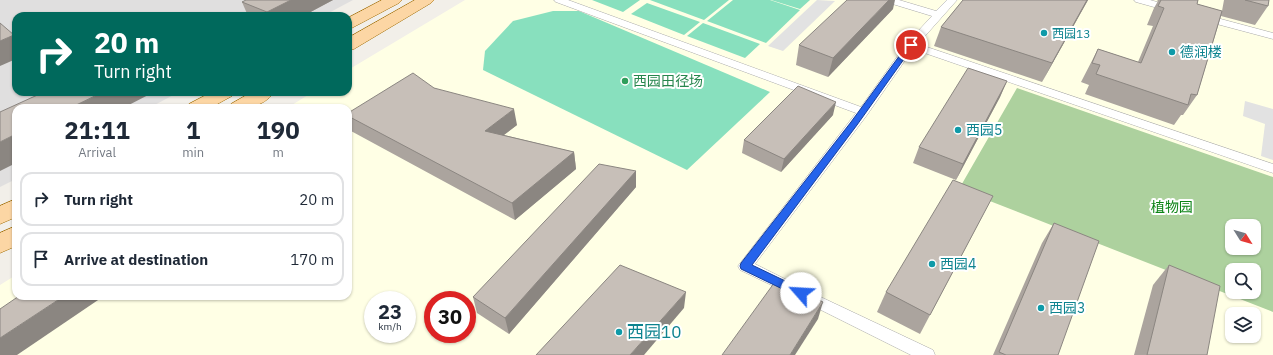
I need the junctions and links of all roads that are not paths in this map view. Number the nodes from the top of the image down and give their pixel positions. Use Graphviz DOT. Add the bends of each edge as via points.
graph roads {
  1 [pos="394,0"];
  2 [pos="426,0"];
  3 [pos="559,0"];
  4 [pos="889,0"];
  5 [pos="952,0"];
  6 [pos="1139,0"];
  7 [pos="938,15"];
  8 [pos="352,23"];
  9 [pos="1273,36"];
  10 [pos="352,43"];
  11 [pos="911,45"];
  12 [pos="218,96"];
  13 [pos="259,96"];
  14 [pos="204,104"];
  15 [pos="245,104"];
  16 [pos="863,112"];
  17 [pos="1273,169"];
  18 [pos="12,209"];
  19 [pos="0,216"];
  20 [pos="12,237"];
  21 [pos="0,244"];
  22 [pos="926,355"];
  1 -- 8 [label="main road"];
  2 -- 10 [label="main road"];
  3 -- 16 [label="street"];
  4 -- 7 [label="street"];
  5 -- 7 [label="street"];
  6 -- 9 [label="street"];
  7 -- 11 [label="street"];
  11 -- 16 [label="street"];
  11 -- 17 [label="street"];
  12 -- 14 [label="main road"];
  13 -- 15 [label="main road"];
  16 -- 22 [label="street" via="745,266"];
  18 -- 19 [label="main road"];
  20 -- 21 [label="main road"];
}
